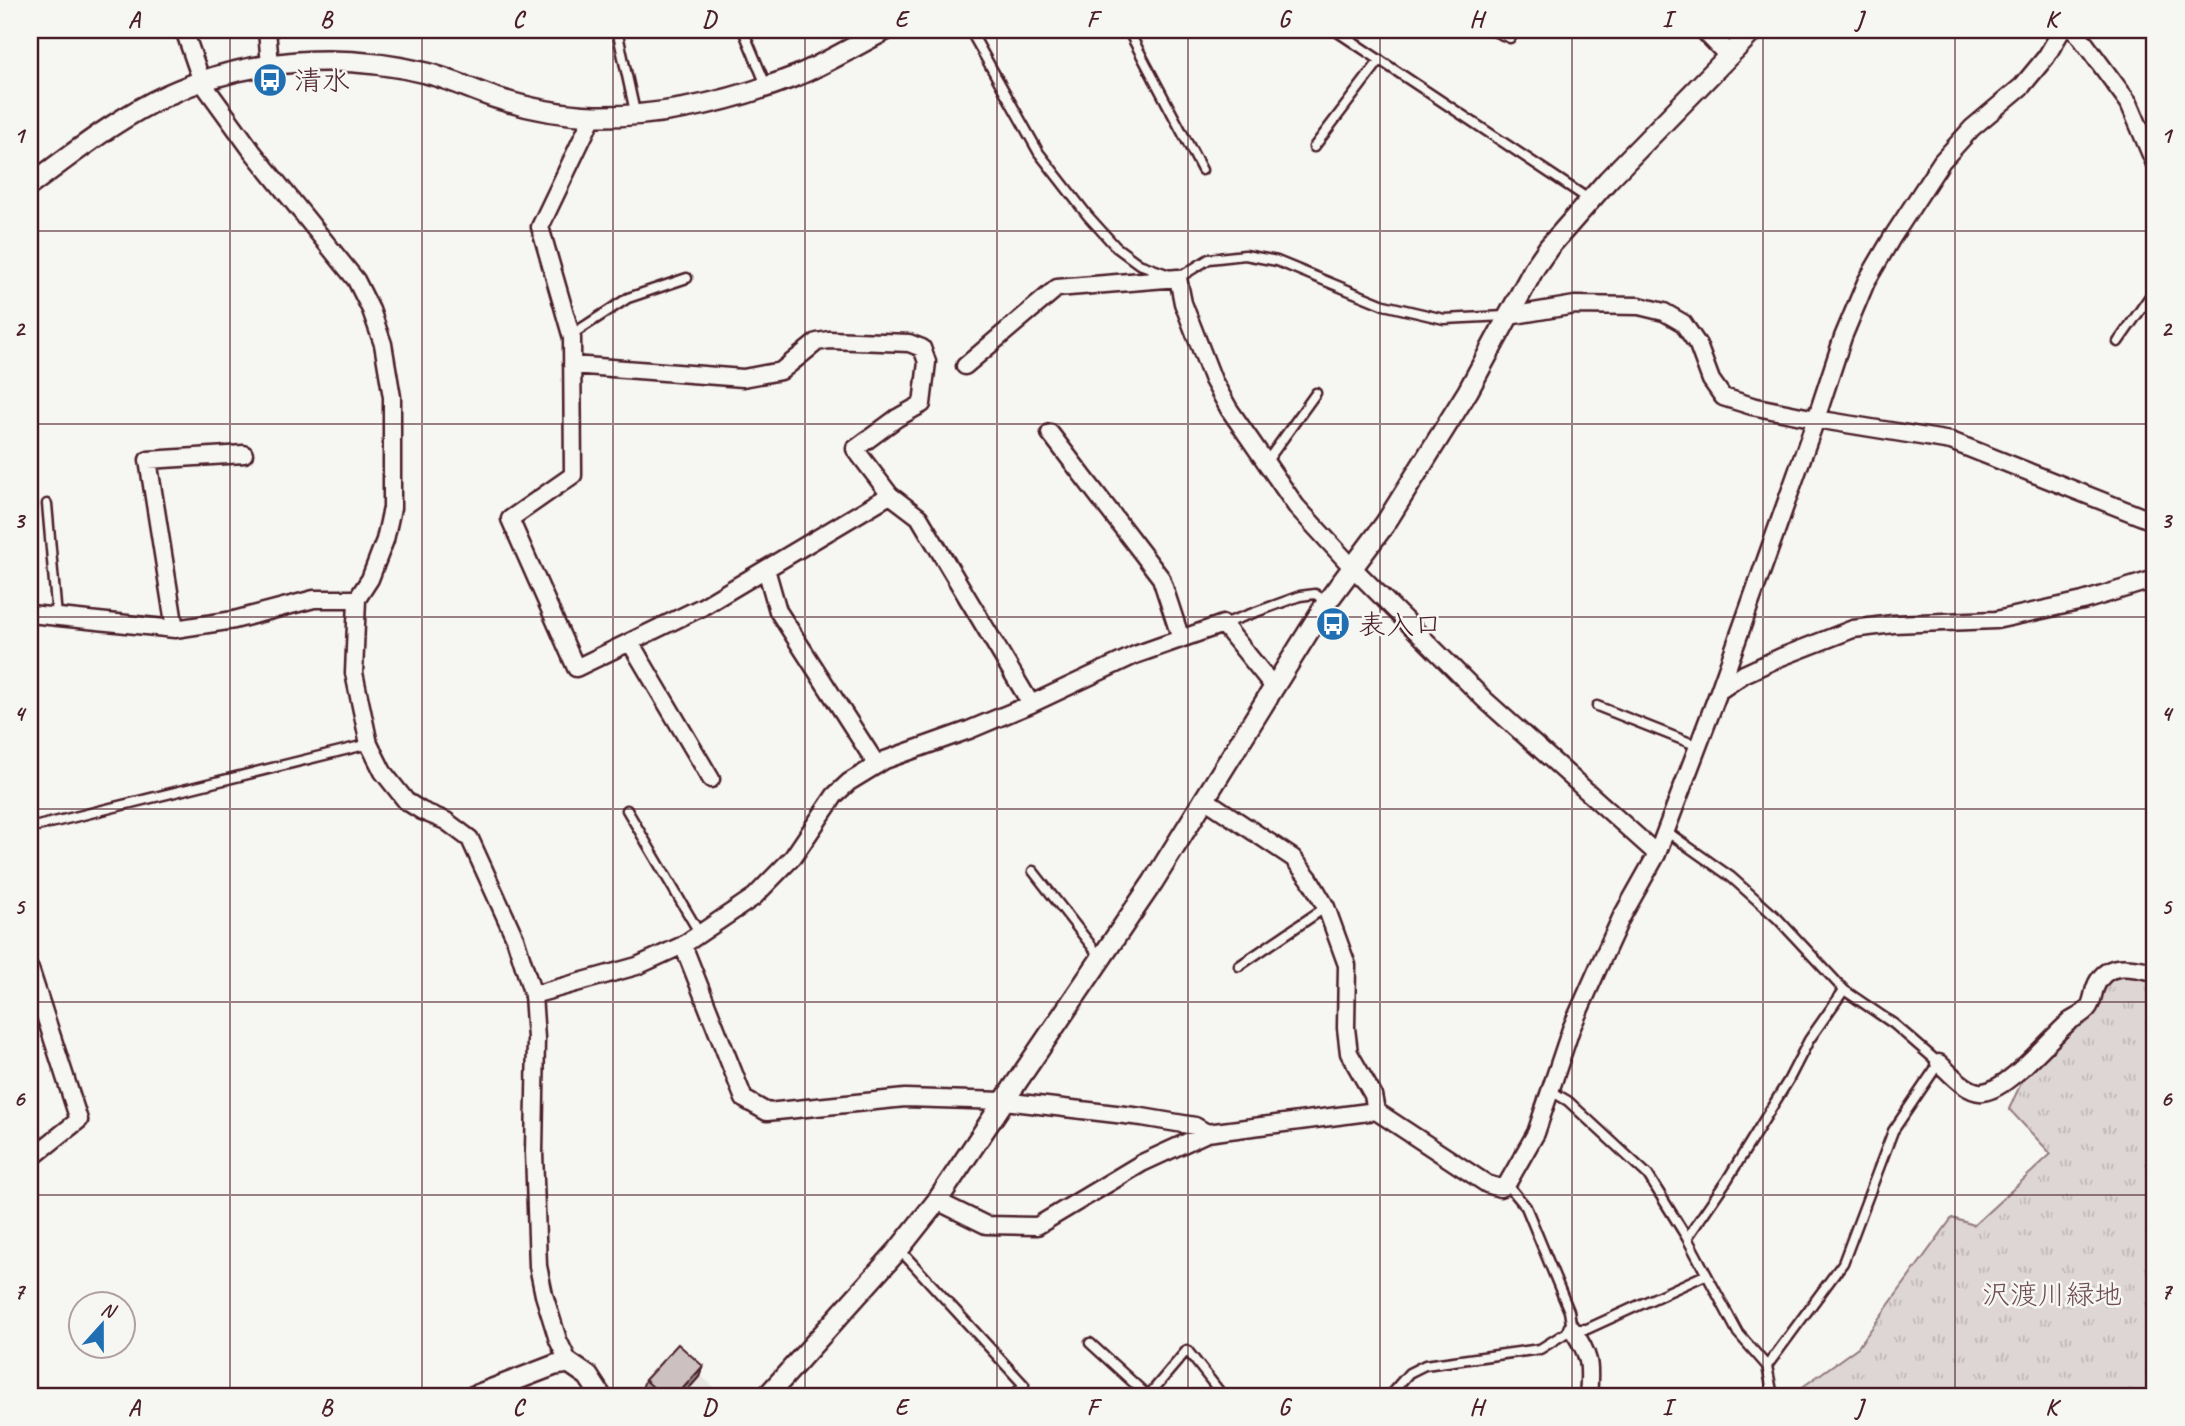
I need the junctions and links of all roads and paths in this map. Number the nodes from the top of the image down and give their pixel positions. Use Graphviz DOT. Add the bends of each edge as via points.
graph roads {
  1 [pos="184,30"];
  2 [pos="267,30"];
  3 [pos="617,30"];
  4 [pos="743,30"];
  5 [pos="886,30"];
  6 [pos="970,30"];
  7 [pos="1128,30"];
  8 [pos="1491,30"];
  9 [pos="1518,30"];
  10 [pos="1705,30"];
  11 [pos="1754,30"];
  12 [pos="2062,30"];
  13 [pos="2075,30"];
  14 [pos="1339,33"];
  15 [pos="1728,55"];
  16 [pos="1380,60"];
  17 [pos="270,65"];
  18 [pos="202,82"];
  19 [pos="766,85"];
  20 [pos="636,115"];
  21 [pos="593,116"];
  22 [pos="1314,147"];
  23 [pos="2155,164"];
  24 [pos="1202,170"];
  25 [pos="30,185"];
  26 [pos="1590,200"];
  27 [pos="687,278"];
  28 [pos="1178,278"];
  29 [pos="2155,289"];
  30 [pos="1509,316"];
  31 [pos="571,335"];
  32 [pos="2118,342"];
  33 [pos="572,365"];
  34 [pos="965,366"];
  35 [pos="1316,393"];
  36 [pos="1816,419"];
  37 [pos="1050,433"];
  38 [pos="244,454"];
  39 [pos="1267,461"];
  40 [pos="890,495"];
  41 [pos="47,504"];
  42 [pos="2155,522"];
  43 [pos="1352,567"];
  44 [pos="766,569"];
  45 [pos="2155,579"];
  46 [pos="357,599"];
  47 [pos="1327,602"];
  48 [pos="30,614"];
  49 [pos="57,617"];
  50 [pos="1223,624"];
  51 [pos="175,629"];
  52 [pos="1181,639"];
  53 [pos="630,642"];
  54 [pos="1274,687"];
  55 [pos="1719,691"];
  56 [pos="1031,704"];
  57 [pos="1597,706"];
  58 [pos="369,744"];
  59 [pos="1698,746"];
  60 [pos="877,765"];
  61 [pos="711,779"];
  62 [pos="1206,800"];
  63 [pos="626,810"];
  64 [pos="30,828"];
  65 [pos="1666,831"];
  66 [pos="1657,854"];
  67 [pos="1033,870"];
  68 [pos="1326,907"];
  69 [pos="700,934"];
  70 [pos="683,945"];
  71 [pos="1101,958"];
  72 [pos="1239,966"];
  73 [pos="30,970"];
  74 [pos="2155,972"];
  75 [pos="1844,990"];
  76 [pos="533,995"];
  77 [pos="1938,1063"];
  78 [pos="1552,1091"];
  79 [pos="1004,1101"];
  80 [pos="1376,1111"];
  81 [pos="1207,1133"];
  82 [pos="30,1159"];
  83 [pos="1507,1184"];
  84 [pos="937,1200"];
  85 [pos="1687,1238"];
  86 [pos="899,1249"];
  87 [pos="1705,1275"];
  88 [pos="1572,1329"];
  89 [pos="1090,1343"];
  90 [pos="569,1363"];
  91 [pos="1767,1366"];
  92 [pos="474,1396"];
  93 [pos="601,1396"];
  94 [pos="767,1396"];
  95 [pos="1013,1396"];
  96 [pos="1148,1396"];
  97 [pos="1223,1396"];
  98 [pos="1389,1396"];
  99 [pos="1588,1396"];
  100 [pos="1773,1396"];
  1 -- 18 [label="street"];
  2 -- 17 [label="street"];
  3 -- 20 [label="lane"];
  4 -- 19 [label="lane"];
  5 -- 19 [label="street" via="797,75"];
  6 -- 28 [label="lane" via="1039,153 1087,216 1139,264"];
  7 -- 24 [label="lane"];
  8 -- 9 [label="lane" via="1510,38"];
  10 -- 15 [label="street"];
  11 -- 15 [label="street"];
  12 -- 36 [label="street" via="2022,86 1972,128 1942,161 1893,236 1866,282"];
  13 -- 23 [label="street" via="2129,103"];
  14 -- 16 [label="lane"];
  15 -- 26 [label="street"];
  16 -- 22 [label="lane"];
  16 -- 26 [label="lane"];
  17 -- 18 [label="street"];
  17 -- 21 [label="street" via="341,60 375,63 443,78 529,107"];
  18 -- 25 [label="street" via="133,113"];
  18 -- 46 [label="street" via="356,280 383,344 391,397 392,508 385,540"];
  19 -- 20 [label="street" via="680,110"];
  20 -- 21 [label="street"];
  21 -- 31 [label="street" via="540,227"];
  26 -- 30 [label="street" via="1535,267"];
  27 -- 31 [label="lane" via="628,298"];
  28 -- 30 [label="lane" via="1209,259 1245,255 1277,261 1384,305 1444,319"];
  28 -- 34 [label="street" via="1057,288"];
  28 -- 39 [label="street" via="1213,380"];
  29 -- 32 [label="lane"];
  30 -- 36 [label="street" via="1574,305 1639,306 1664,312 1683,323 1723,397"];
  30 -- 43 [label="street" via="1444,430"];
  31 -- 33 [label="street"];
  33 -- 40 [label="street" via="743,378 781,371 817,342 909,343 922,348 927,362 922,404 855,449"];
  33 -- 53 [label="street" via="573,475 510,519 576,668"];
  35 -- 39 [label="lane"];
  36 -- 42 [label="street" via="1951,441"];
  36 -- 55 [label="street"];
  37 -- 52 [label="street" via="1161,578"];
  38 -- 51 [label="street" via="148,460"];
  39 -- 43 [label="street" via="1296,506"];
  40 -- 44 [label="street"];
  40 -- 56 [label="street" via="919,517"];
  41 -- 49 [label="lane"];
  43 -- 47 [label="street"];
  43 -- 66 [label="street" via="1484,699"];
  44 -- 53 [label="street"];
  44 -- 60 [label="street" via="778,611"];
  45 -- 55 [label="street" via="1996,620 1853,629 1744,674"];
  46 -- 51 [label="street" via="314,599 234,620"];
  46 -- 58 [label="street" via="354,673"];
  47 -- 50 [label="lane" via="1315,594 1300,596"];
  47 -- 54 [label="street"];
  48 -- 49 [label="street"];
  49 -- 51 [label="street"];
  50 -- 52 [label="street"];
  50 -- 54 [label="street"];
  52 -- 56 [label="street" via="1135,655"];
  53 -- 61 [label="street"];
  54 -- 62 [label="street"];
  55 -- 59 [label="street"];
  56 -- 60 [label="street"];
  57 -- 59 [label="lane"];
  58 -- 64 [label="lane"];
  58 -- 76 [label="street" via="383,772 406,801 470,839 515,938"];
  59 -- 65 [label="street"];
  60 -- 69 [label="street" via="835,795 793,857 754,897"];
  62 -- 68 [label="street" via="1293,858"];
  62 -- 71 [label="street"];
  63 -- 69 [label="lane"];
  65 -- 66 [label="street"];
  65 -- 75 [label="lane" via="1778,919"];
  66 -- 78 [label="street" via="1621,918 1571,1029"];
  67 -- 71 [label="lane"];
  68 -- 72 [label="lane"];
  68 -- 80 [label="street" via="1347,965 1349,1053 1373,1095"];
  69 -- 70 [label="street"];
  70 -- 76 [label="street" via="638,966"];
  70 -- 79 [label="street" via="744,1099 767,1112 905,1098"];
  71 -- 79 [label="street"];
  73 -- 82 [label="street" via="79,1120"];
  74 -- 77 [label="street" via="2127,966 2104,973 2089,1008 2015,1075 1985,1093 1965,1086"];
  75 -- 77 [label="lane" via="1894,1024"];
  75 -- 85 [label="lane"];
  76 -- 90 [label="street" via="538,1266 554,1329"];
  77 -- 91 [label="lane" via="1894,1131 1843,1263"];
  78 -- 83 [label="street" via="1536,1133"];
  78 -- 85 [label="lane" via="1648,1175"];
  79 -- 81 [label="street" via="1155,1119 1195,1126"];
  79 -- 84 [label="street"];
  80 -- 81 [label="street"];
  80 -- 83 [label="street" via="1487,1184 1500,1188"];
  81 -- 84 [label="street" via="1142,1163 1037,1226 986,1225"];
  83 -- 88 [label="lane" via="1526,1208 1569,1311"];
  84 -- 86 [label="street"];
  85 -- 87 [label="lane"];
  86 -- 94 [label="street"];
  86 -- 95 [label="lane" via="1024,1385"];
  87 -- 88 [label="lane" via="1587,1329"];
  87 -- 91 [label="lane" via="1738,1333"];
  88 -- 98 [label="lane" via="1540,1349 1425,1365 1409,1373"];
  88 -- 99 [label="street" via="1587,1351"];
  89 -- 96 [label="lane"];
  90 -- 92 [label="street"];
  90 -- 93 [label="street" via="588,1376"];
  91 -- 100 [label="lane"];
  96 -- 97 [label="lane" via="1187,1349"];
}
